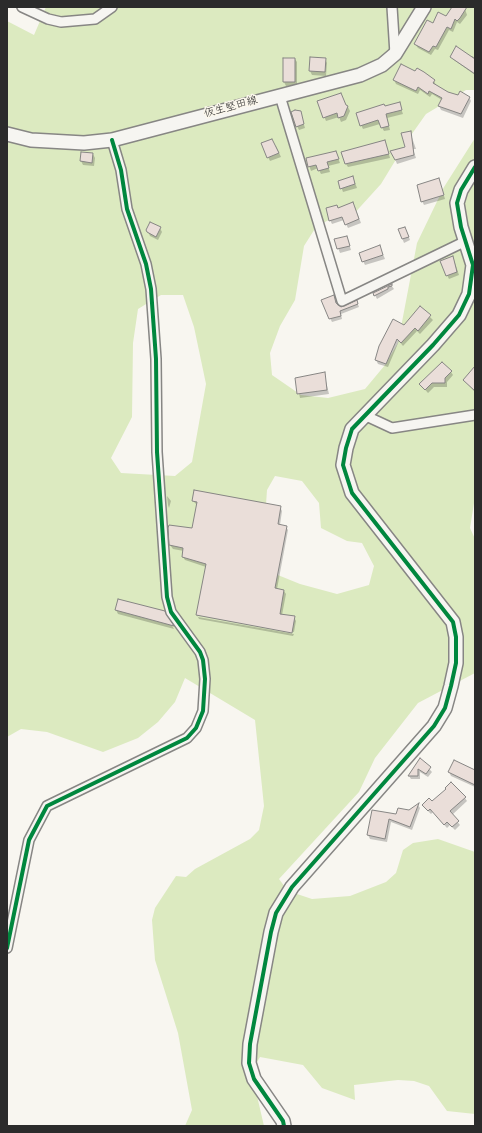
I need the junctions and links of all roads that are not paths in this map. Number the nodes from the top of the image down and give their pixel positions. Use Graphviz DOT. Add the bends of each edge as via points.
graph roads {
  1 [pos="22,7"];
  2 [pos="112,7"];
  3 [pos="392,7"];
  4 [pos="424,7"];
  5 [pos="395,54"];
  6 [pos="280,96"];
  7 [pos="7,134"];
  8 [pos="112,140"];
  9 [pos="475,167"];
  10 [pos="466,241"];
  11 [pos="474,267"];
  12 [pos="475,415"];
  13 [pos="364,416"];
  14 [pos="7,948"];
  15 [pos="284,1126"];
  1 -- 2 [label="street" via="61,22 95,19"];
  3 -- 5 [label="street"];
  4 -- 5 [label="street, 仮生堅田線"];
  5 -- 6 [label="street, 仮生堅田線" via="382,65 360,75"];
  6 -- 8 [label="street, 仮生堅田線"];
  6 -- 10 [label="street" via="342,301"];
  7 -- 8 [label="street, 仮生堅田線" via="31,140 84,143"];
  8 -- 14 [label="street" via="122,170 127,208 146,264 151,289 156,359 156,452 167,597 171,612 203,660 203,711 196,728 187,738 47,806 29,840"];
  9 -- 10 [label="street" via="461,190 457,203"];
  10 -- 11 [label="street"];
  11 -- 13 [label="street" via="469,294 459,315"];
  12 -- 13 [label="street" via="392,428"];
  13 -- 15 [label="street" via="352,429 343,465 352,493 453,622 456,663 445,708 434,726 292,887 276,913 270,932 250,1044 249,1063 254,1079"];
}
